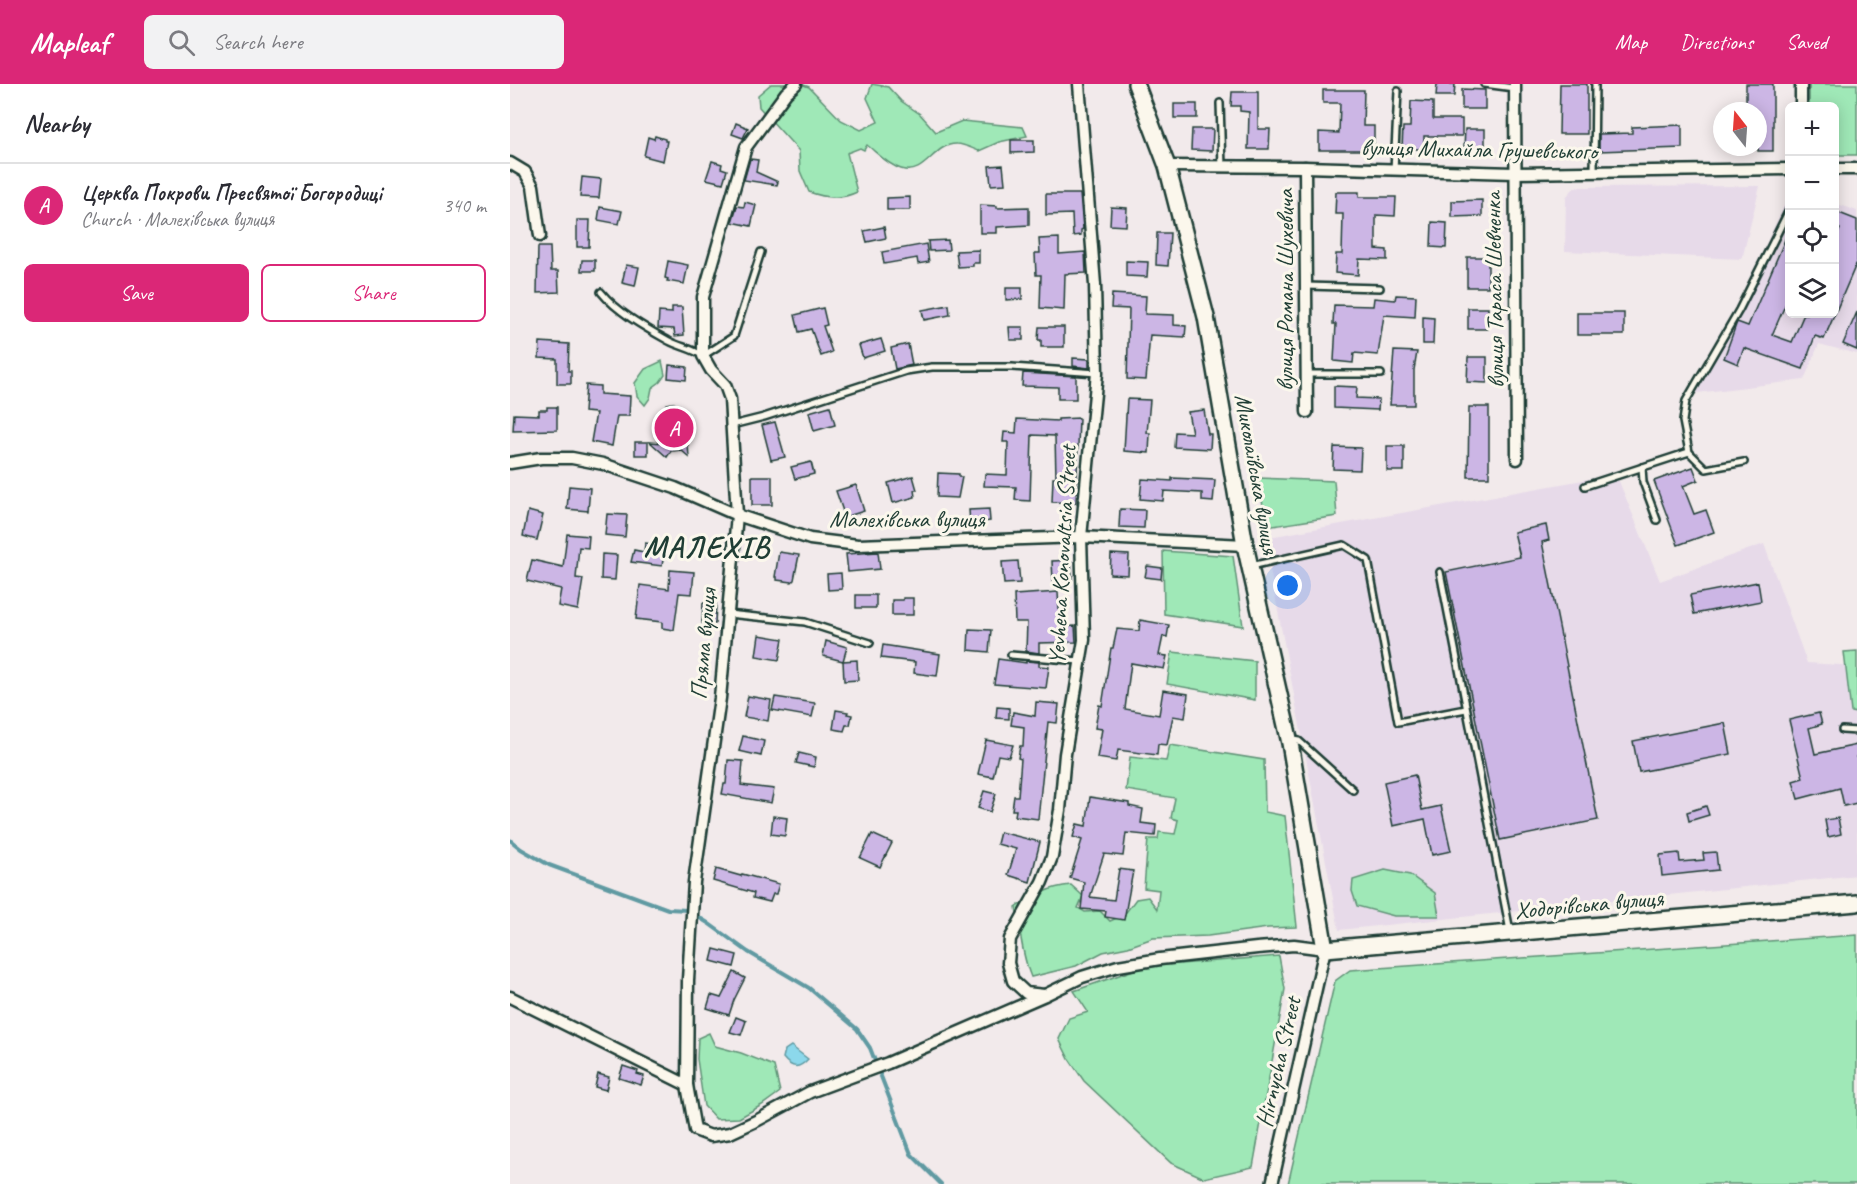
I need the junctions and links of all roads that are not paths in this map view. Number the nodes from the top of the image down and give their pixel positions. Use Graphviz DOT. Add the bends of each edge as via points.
graph roads {
  1 [pos="796,84"];
  2 [pos="1079,84"];
  3 [pos="1136,84"];
  4 [pos="1484,84"];
  5 [pos="1595,84"];
  6 [pos="1801,84"];
  7 [pos="1515,86"];
  8 [pos="1398,91"];
  9 [pos="1801,102"];
  10 [pos="1220,103"];
  11 [pos="510,163"];
  12 [pos="1167,166"];
  13 [pos="1222,167"];
  14 [pos="1305,167"];
  15 [pos="1839,169"];
  16 [pos="1857,169"];
  17 [pos="1394,170"];
  18 [pos="1785,170"];
  19 [pos="1594,172"];
  20 [pos="1514,173"];
  21 [pos="1789,210"];
  22 [pos="540,236"];
  23 [pos="761,252"];
  24 [pos="1306,286"];
  25 [pos="1380,288"];
  26 [pos="601,292"];
  27 [pos="703,356"];
  28 [pos="1096,373"];
  29 [pos="1306,374"];
  30 [pos="1381,374"];
  31 [pos="1306,412"];
  32 [pos="730,426"];
  33 [pos="1689,452"];
  34 [pos="1518,459"];
  35 [pos="1744,462"];
  36 [pos="510,463"];
  37 [pos="1642,467"];
  38 [pos="1585,486"];
  39 [pos="737,515"];
  40 [pos="1657,520"];
  41 [pos="1081,537"];
  42 [pos="1245,545"];
  43 [pos="1250,566"];
  44 [pos="1440,572"];
  45 [pos="727,614"];
  46 [pos="870,643"];
  47 [pos="1011,655"];
  48 [pos="1079,661"];
  49 [pos="1466,709"];
  50 [pos="1842,730"];
  51 [pos="1857,731"];
  52 [pos="1289,740"];
  53 [pos="1353,790"];
  54 [pos="1857,903"];
  55 [pos="1510,933"];
  56 [pos="1325,949"];
  57 [pos="1045,995"];
  58 [pos="510,997"];
  59 [pos="687,1086"];
  60 [pos="1272,1184"];
  1 -- 27 [label="street" via="746,147 703,297"];
  2 -- 28 [label="street, Yevhena Konovaltsia Street" via="1095,285"];
  3 -- 12 [label="main road, Миколаївська вулиця"];
  4 -- 7 [label="lane"];
  5 -- 19 [label="lane"];
  6 -- 9 [label="street"];
  7 -- 20 [label="street, вулиця Тараса Шевченка"];
  8 -- 17 [label="lane"];
  10 -- 13 [label="lane"];
  11 -- 22 [label="street" via="525,172 532,186"];
  12 -- 13 [label="street, вулиця Михайла Грушевського"];
  12 -- 42 [label="main road, Миколаївська вулиця" via="1206,317"];
  13 -- 14 [label="street, вулиця Михайла Грушевського"];
  14 -- 17 [label="street, вулиця Михайла Грушевського"];
  14 -- 24 [label="street, вулиця Романа Шухевича"];
  15 -- 16 [label="street"];
  17 -- 20 [label="street, вулиця Михайла Грушевського"];
  18 -- 19 [label="street, вулиця Михайла Грушевського"];
  19 -- 20 [label="street, вулиця Михайла Грушевського"];
  20 -- 34 [label="street, вулиця Тараса Шевченка"];
  21 -- 33 [label="lane" via="1739,310 1686,400 1683,421"];
  23 -- 27 [label="lane" via="734,336"];
  24 -- 25 [label="lane"];
  24 -- 29 [label="street, вулиця Романа Шухевича"];
  26 -- 27 [label="lane" via="610,304 671,342"];
  27 -- 32 [label="street, Пряма вулиця" via="725,385 730,399"];
  28 -- 32 [label="lane" via="932,367 906,371"];
  28 -- 41 [label="street, Yevhena Konovaltsia Street"];
  29 -- 30 [label="lane"];
  29 -- 31 [label="street, вулиця Романа Шухевича"];
  32 -- 39 [label="street, Пряма вулиця"];
  33 -- 35 [label="lane" via="1706,469"];
  33 -- 37 [label="lane"];
  36 -- 39 [label="street, Малехівська вулиця" via="572,458 603,464 675,488"];
  37 -- 38 [label="lane"];
  37 -- 40 [label="lane" via="1643,482"];
  39 -- 41 [label="street, Малехівська вулиця" via="810,539 858,545"];
  39 -- 45 [label="street, Пряма вулиця"];
  41 -- 42 [label="street, Малехівська вулиця"];
  41 -- 48 [label="street, Yevhena Konovaltsia Street" via="1084,640"];
  42 -- 43 [label="main road, Миколаївська вулиця"];
  43 -- 49 [label="lane" via="1344,544 1368,560 1398,722"];
  43 -- 52 [label="main road, Миколаївська вулиця"];
  44 -- 49 [label="lane"];
  45 -- 46 [label="lane" via="805,622"];
  45 -- 59 [label="street, Пряма вулиця" via="693,900"];
  47 -- 48 [label="lane"];
  48 -- 57 [label="street, Yevhena Konovaltsia Street" via="1052,857 1011,939 1008,963 1013,981 1026,993"];
  49 -- 55 [label="lane"];
  50 -- 51 [label="lane"];
  52 -- 53 [label="lane" via="1299,741"];
  52 -- 56 [label="main road, Миколаївська вулиця"];
  54 -- 55 [label="main road, Ходорівська вулиця"];
  55 -- 56 [label="main road, Ходорівська вулиця"];
  56 -- 57 [label="street" via="1294,945 1160,959 1082,977"];
  56 -- 60 [label="street, Hirnycha Street"];
  57 -- 59 [label="street, Пряма вулиця" via="810,1092 730,1133 711,1136 695,1130"];
  58 -- 59 [label="street"];
}
